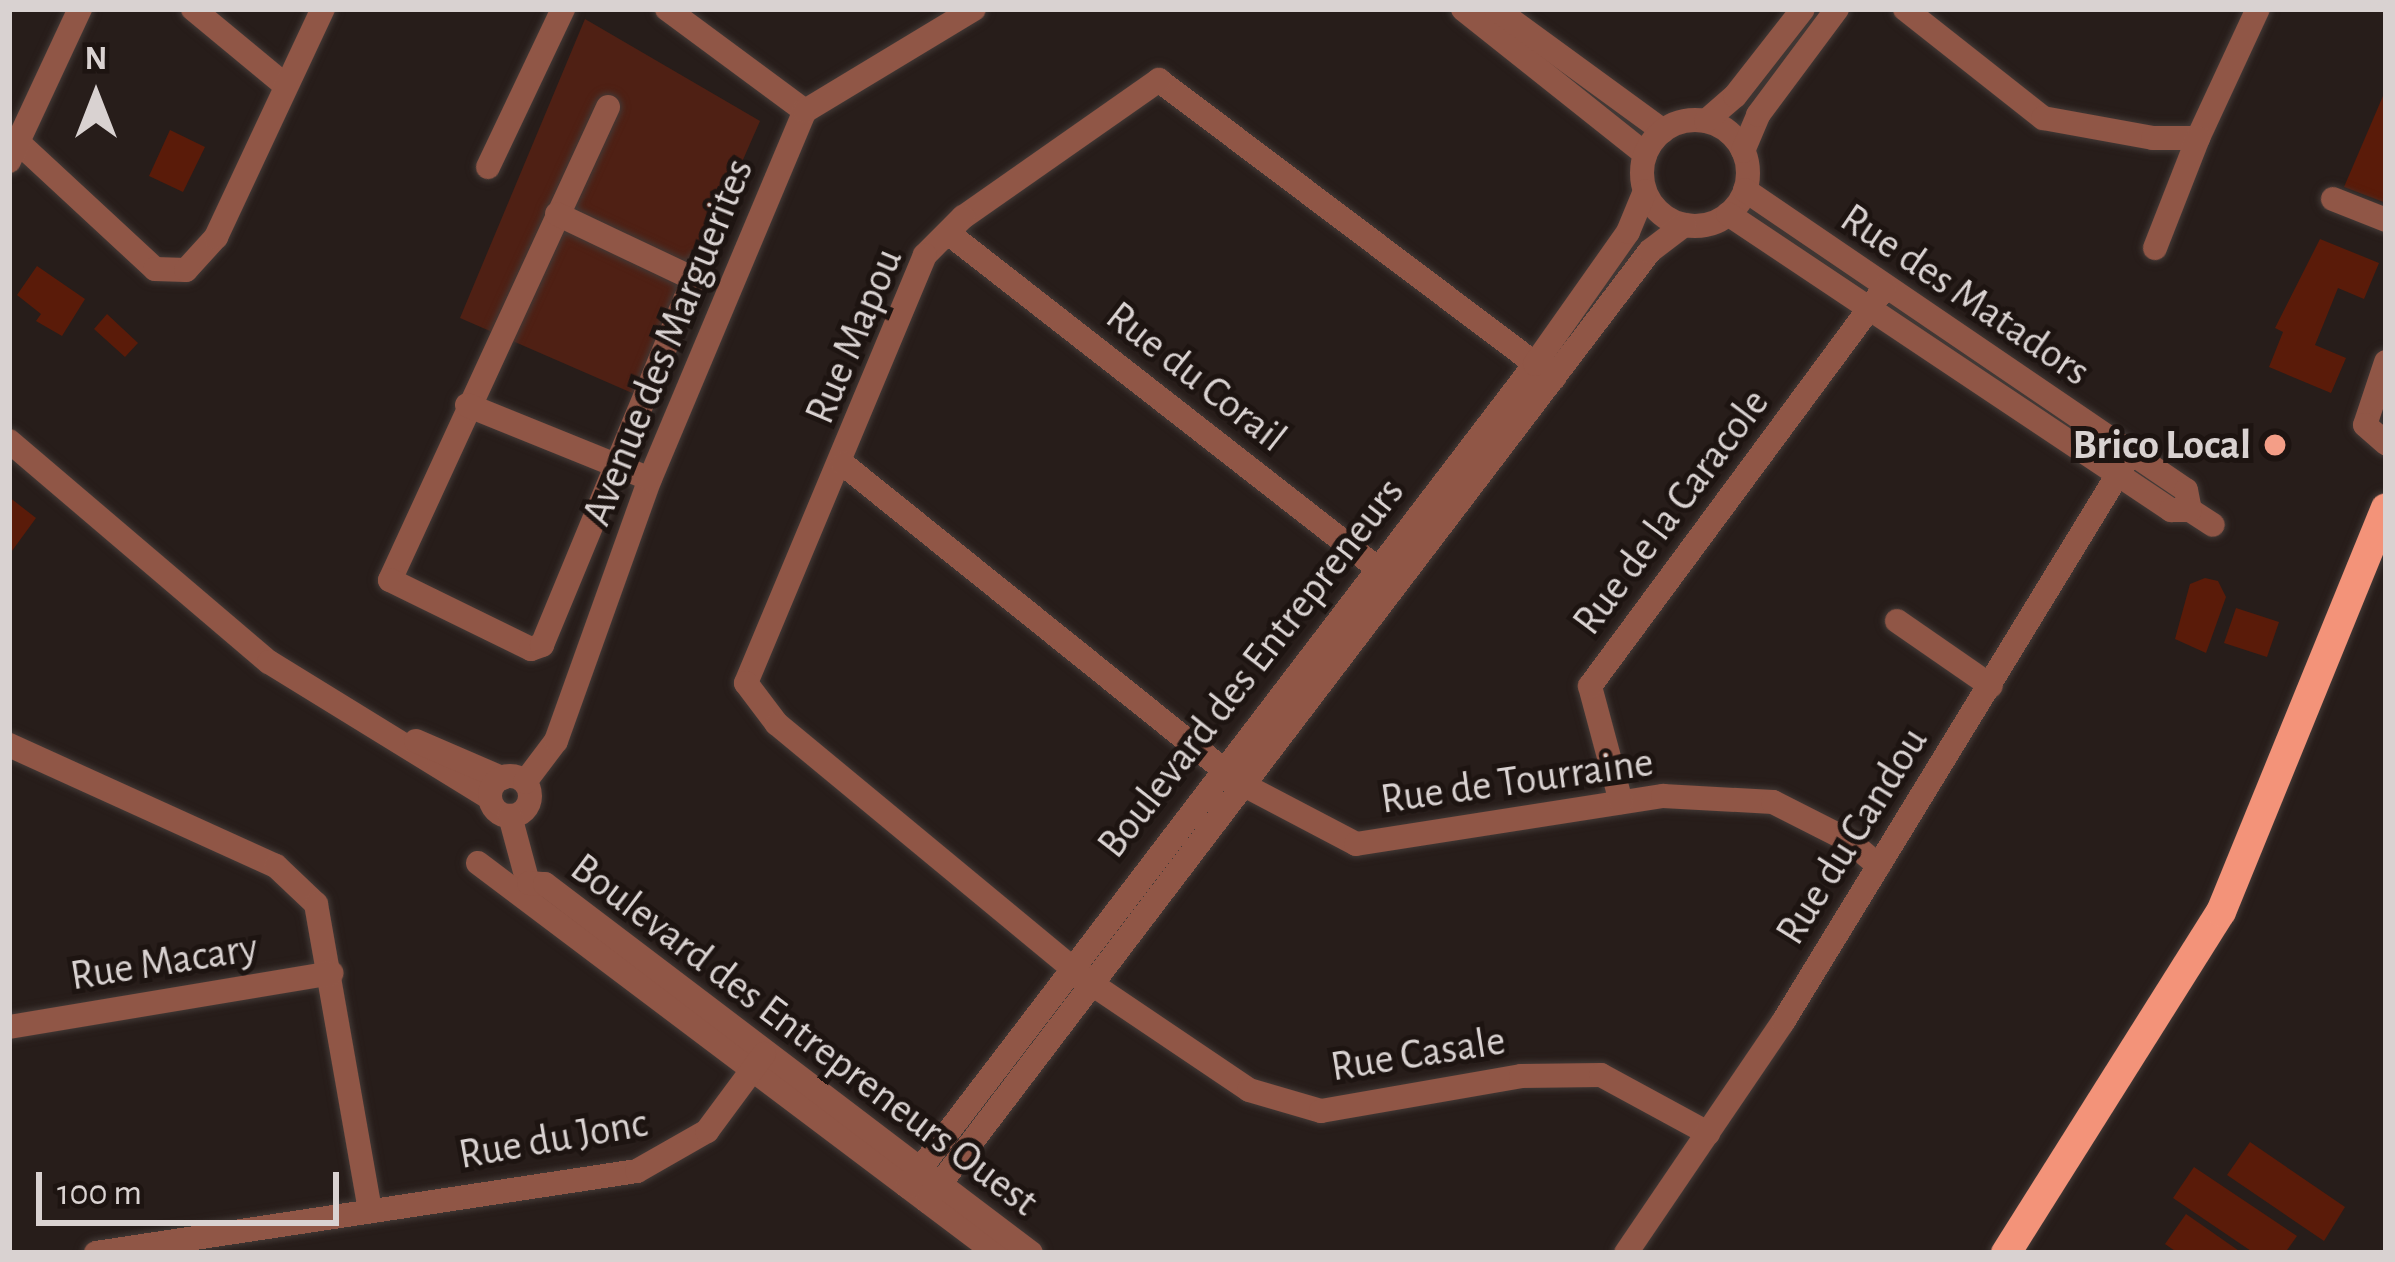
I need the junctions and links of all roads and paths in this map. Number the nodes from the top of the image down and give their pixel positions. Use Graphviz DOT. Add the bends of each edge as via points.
graph roads {
  1 [pos="80,9"];
  2 [pos="193,9"];
  3 [pos="323,9"];
  4 [pos="563,9"];
  5 [pos="667,9"];
  6 [pos="974,9"];
  7 [pos="1463,9"];
  8 [pos="1496,9"];
  9 [pos="1803,9"];
  10 [pos="1837,9"];
  11 [pos="1905,9"];
  12 [pos="2258,9"];
  13 [pos="285,85"];
  14 [pos="608,107"];
  15 [pos="805,111"];
  16 [pos="1706,121"];
  17 [pos="1663,131"];
  18 [pos="2198,138"];
  19 [pos="1743,151"];
  20 [pos="14,152"];
  21 [pos="1645,154"];
  22 [pos="488,167"];
  23 [pos="1745,190"];
  24 [pos="1645,191"];
  25 [pos="2333,200"];
  26 [pos="557,214"];
  27 [pos="1728,214"];
  28 [pos="2386,220"];
  29 [pos="1684,225"];
  30 [pos="948,233"];
  31 [pos="2155,248"];
  32 [pos="1878,297"];
  33 [pos="2386,362"];
  34 [pos="1544,371"];
  35 [pos="467,405"];
  36 [pos="9,440"];
  37 [pos="2386,443"];
  38 [pos="2124,463"];
  39 [pos="843,464"];
  40 [pos="617,466"];
  41 [pos="650,479"];
  42 [pos="2386,508"];
  43 [pos="2213,524"];
  44 [pos="1387,576"];
  45 [pos="1897,621"];
  46 [pos="1991,686"];
  47 [pos="9,745"];
  48 [pos="1230,775"];
  49 [pos="506,786"];
  50 [pos="1622,802"];
  51 [pos="510,816"];
  52 [pos="478,863"];
  53 [pos="1879,866"];
  54 [pos="531,892"];
  55 [pos="332,974"];
  56 [pos="1079,974"];
  57 [pos="9,1027"];
  58 [pos="758,1062"];
  59 [pos="1708,1132"];
  60 [pos="923,1185"];
  61 [pos="370,1209"];
  62 [pos="96,1253"];
  63 [pos="996,1253"];
  64 [pos="1031,1253"];
  65 [pos="1627,1253"];
  66 [pos="2006,1253"];
  1 -- 20 [label="street"];
  2 -- 13 [label="street"];
  3 -- 13 [label="street"];
  4 -- 22 [label="street"];
  5 -- 15 [label="street"];
  6 -- 15 [label="street"];
  7 -- 21 [label="street"];
  8 -- 17 [label="street"];
  9 -- 16 [label="street" via="1736,96"];
  10 -- 19 [label="street" via="1758,115"];
  11 -- 18 [label="street" via="2043,118"];
  12 -- 18 [label="street"];
  13 -- 20 [label="street" via="216,237 186,270 154,269"];
  14 -- 26 [label="street"];
  15 -- 41 [label="street, Avenue des Marguerites"];
  16 -- 17 [label="street"];
  16 -- 19 [label="street"];
  17 -- 21 [label="street"];
  18 -- 31 [label="street"];
  19 -- 23 [label="street"];
  21 -- 24 [label="street"];
  23 -- 27 [label="street"];
  23 -- 32 [label="street, Rue des Matadors"];
  24 -- 29 [label="street" via="1660,213"];
  24 -- 34 [label="street, Boulevard des Entrepreneurs"];
  25 -- 28 [label="street"];
  26 -- 35 [label="street"];
  26 -- 40 [label="street" via="697,272"];
  27 -- 29 [label="street"];
  27 -- 32 [label="street, Rue des Matadors"];
  29 -- 34 [label="street, Boulevard des Entrepreneurs" via="1650,251"];
  30 -- 34 [label="street, Rue Mapou" via="1160,80"];
  30 -- 39 [label="street, Rue Mapou" via="926,255"];
  30 -- 44 [label="street, Rue du Corail"];
  32 -- 38 [label="street, Rue des Matadors"];
  32 -- 50 [label="street, Rue de la Caracole" via="1590,686"];
  33 -- 37 [label="street" via="2365,425"];
  34 -- 44 [label="street, Boulevard des Entrepreneurs"];
  35 -- 40 [label="street"];
  35 -- 40 [label="street" via="389,576 531,649 542,645"];
  36 -- 49 [label="street" via="269,662"];
  38 -- 43 [label="street, Rue des Matadors" via="2186,490 2190,510"];
  38 -- 46 [label="street, Rue du Candou"];
  39 -- 48 [label="street, Rue de Tourraine"];
  39 -- 56 [label="street, Rue Mapou" via="746,683 777,724"];
  40 -- 41 [label="street"];
  41 -- 49 [label="street, Avenue des Marguerites" via="556,741"];
  42 -- 66 [label="main road" via="2221,912"];
  44 -- 48 [label="street, Boulevard des Entrepreneurs"];
  45 -- 46 [label="street"];
  46 -- 53 [label="street, Rue du Candou"];
  47 -- 55 [label="street" via="276,866 316,904"];
  48 -- 50 [label="street, Rue de Tourraine" via="1356,844"];
  48 -- 56 [label="street, Boulevard des Entrepreneurs"];
  49 -- 51 [label="street"];
  49 -- 51 [label="street, Avenue des Marguerites" via="526,808"];
  50 -- 53 [label="street, Rue de Tourraine" via="1773,802 1848,840"];
  51 -- 54 [label="street, Boulevard des Entrepreneurs Ouest"];
  52 -- 54 [label="street"];
  53 -- 59 [label="street, Rue du Candou"];
  54 -- 58 [label="street, Boulevard des Entrepreneurs Ouest"];
  55 -- 57 [label="street, Rue Macary"];
  55 -- 61 [label="street"];
  56 -- 59 [label="street, Rue Casale" via="1249,1090 1321,1111 1521,1076 1601,1076"];
  56 -- 60 [label="street, Boulevard des Entrepreneurs"];
  58 -- 60 [label="street, Boulevard des Entrepreneurs Ouest"];
  58 -- 61 [label="street, Rue du Jonc" via="707,1131 637,1171"];
  59 -- 65 [label="street, Rue du Candou"];
  60 -- 63 [label="street, Boulevard des Entrepreneurs Ouest"];
  60 -- 64 [label="street, Boulevard des Entrepreneurs Ouest"];
  61 -- 62 [label="street, Rue du Jonc"];
}
